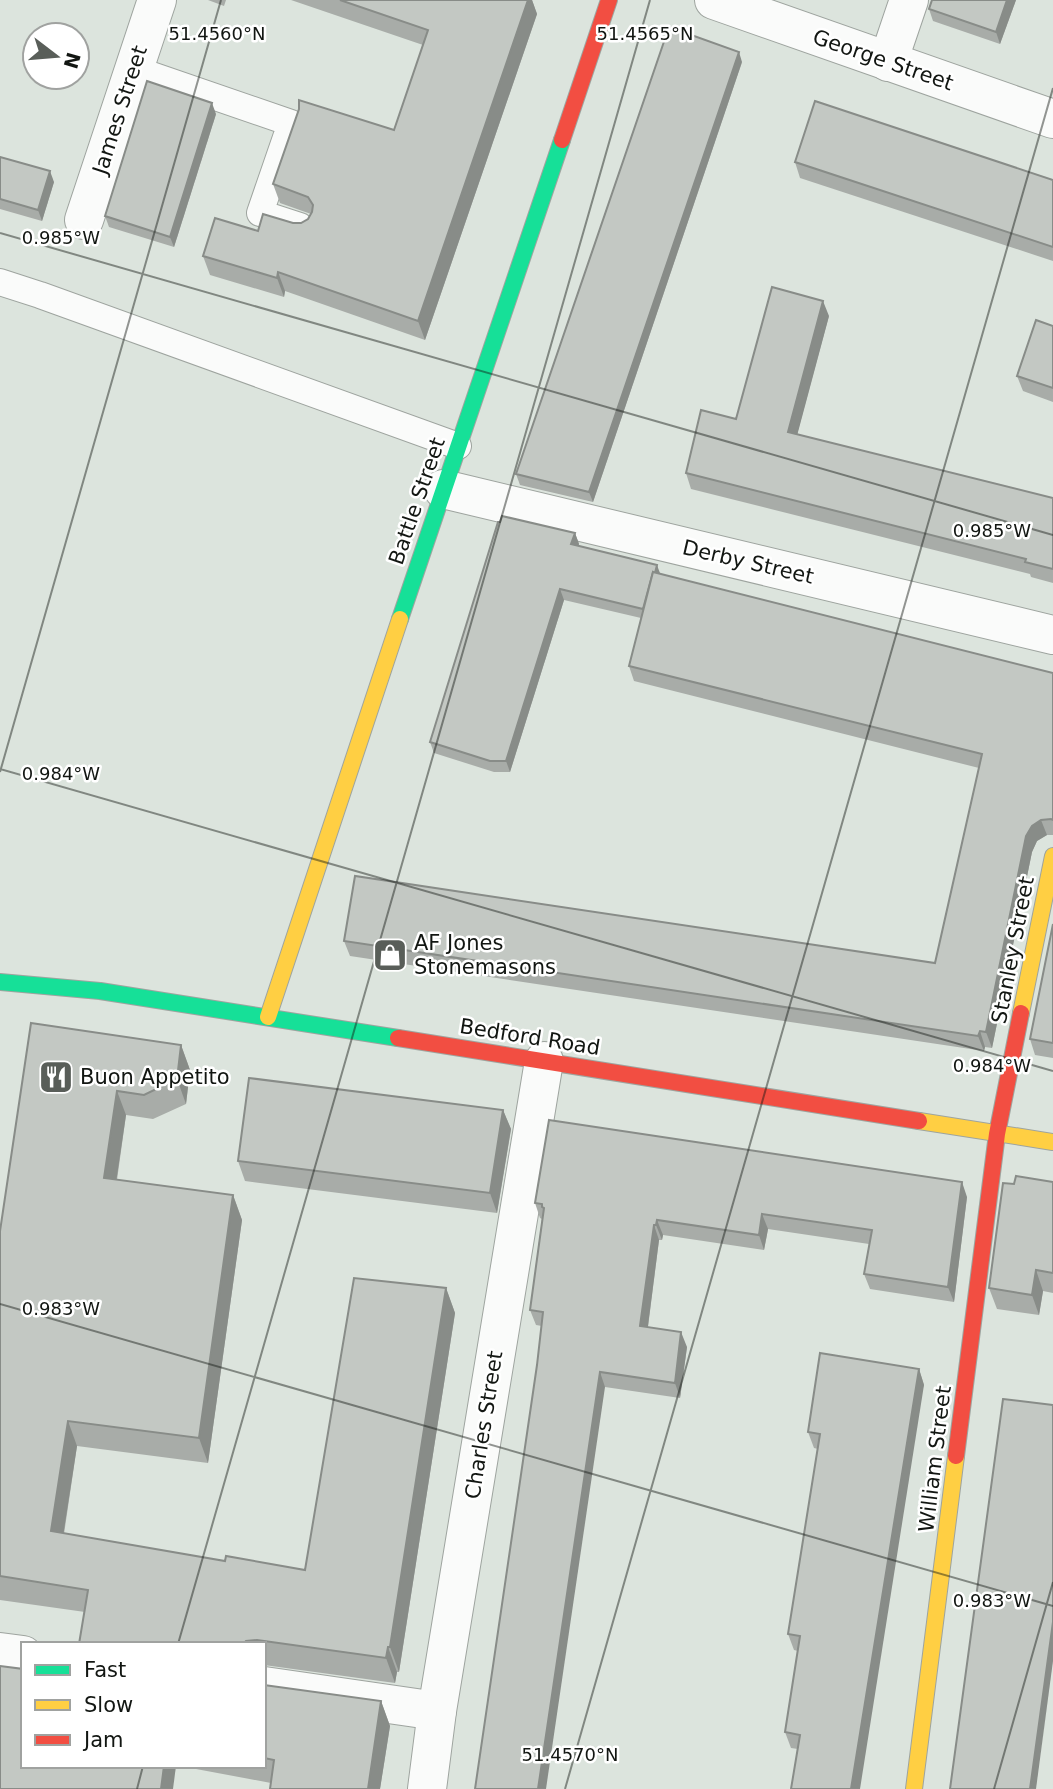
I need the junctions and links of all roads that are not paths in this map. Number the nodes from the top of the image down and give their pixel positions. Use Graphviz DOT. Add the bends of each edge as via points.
graph roads {
  1 [pos="157,0"];
  2 [pos="610,0"];
  3 [pos="714,0"];
  4 [pos="909,0"];
  5 [pos="888,62"];
  6 [pos="134,69"];
  7 [pos="1053,119"];
  8 [pos="84,220"];
  9 [pos="304,227"];
  10 [pos="0,282"];
  11 [pos="458,446"];
  12 [pos="443,489"];
  13 [pos="1053,635"];
  14 [pos="1053,856"];
  15 [pos="0,982"];
  16 [pos="268,1017"];
  17 [pos="544,1060"];
  18 [pos="997,1134"];
  19 [pos="1053,1142"];
  20 [pos="0,1652"];
  21 [pos="21,1655"];
  22 [pos="266,1686"];
  23 [pos="437,1711"];
  24 [pos="427,1789"];
  25 [pos="914,1789"];
  1 -- 6 [label="street, James Street"];
  2 -- 11 [label="street, Battle Street"];
  3 -- 5 [label="street, George Street"];
  4 -- 5 [label="street"];
  5 -- 7 [label="street, George Street"];
  6 -- 8 [label="street, James Street"];
  6 -- 9 [label="lane" via="291,123 260,213"];
  10 -- 11 [label="lane"];
  11 -- 12 [label="street, Battle Street"];
  12 -- 13 [label="street, Derby Street"];
  12 -- 16 [label="street, Battle Street"];
  14 -- 18 [label="street, Stanley Street"];
  15 -- 16 [label="street, Bedford Road" via="100,991"];
  16 -- 17 [label="street, Bedford Road"];
  17 -- 18 [label="street, Bedford Road"];
  17 -- 23 [label="street, Charles Street"];
  18 -- 19 [label="street, Bedford Road"];
  18 -- 25 [label="street, William Street"];
  20 -- 21 [label="street"];
  22 -- 23 [label="street"];
  23 -- 24 [label="street, Charles Street"];
}
